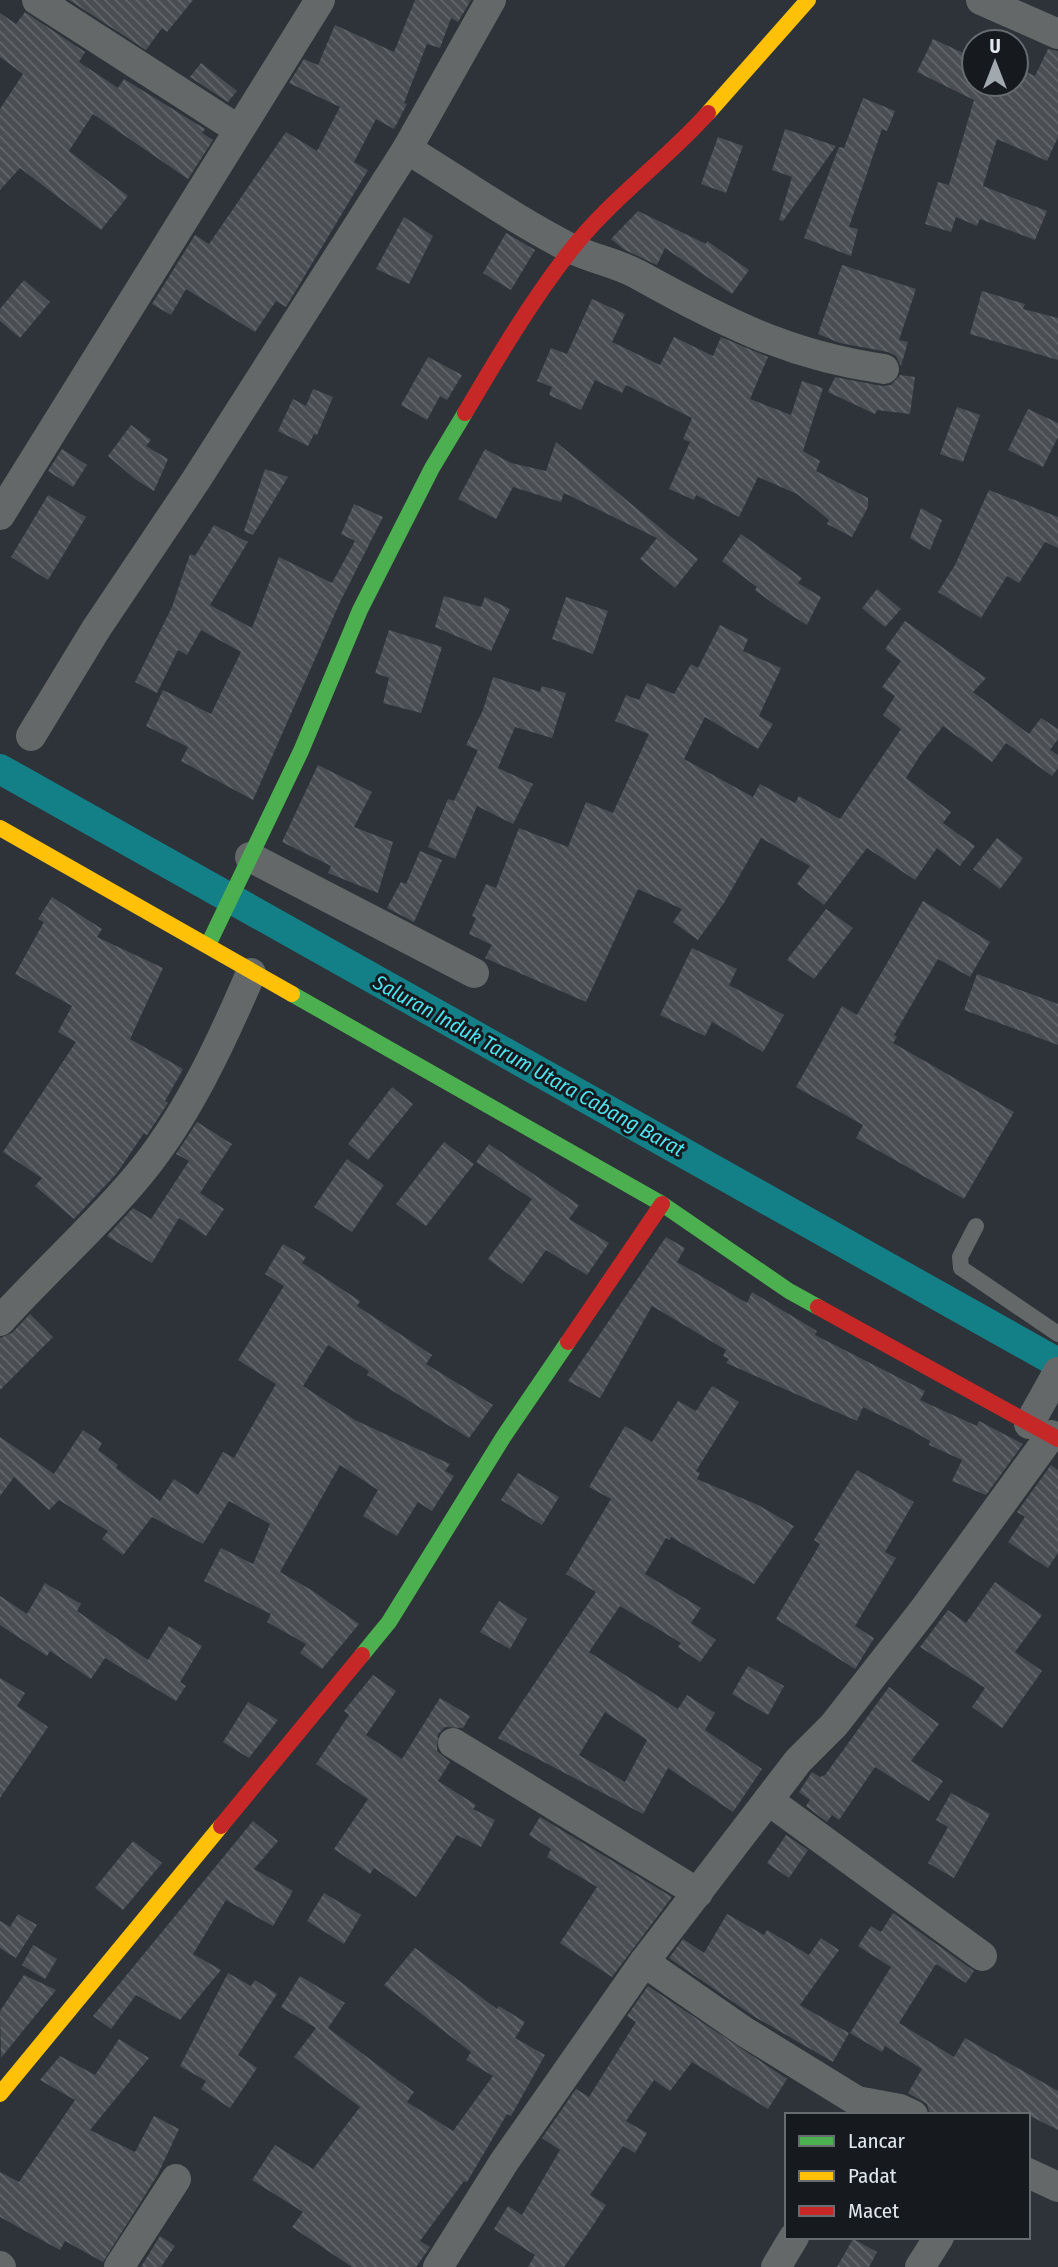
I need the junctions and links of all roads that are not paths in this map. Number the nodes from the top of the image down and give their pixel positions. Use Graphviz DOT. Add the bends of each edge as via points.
graph roads {
  1 [pos="37,0"];
  2 [pos="320,0"];
  3 [pos="491,0"];
  4 [pos="808,0"];
  5 [pos="981,0"];
  6 [pos="1058,34"];
  7 [pos="239,130"];
  8 [pos="407,149"];
  9 [pos="572,249"];
  10 [pos="884,369"];
  11 [pos="0,515"];
  12 [pos="31,736"];
  13 [pos="0,828"];
  14 [pos="248,863"];
  15 [pos="208,945"];
  16 [pos="251,973"];
  17 [pos="474,973"];
  18 [pos="662,1204"];
  19 [pos="976,1226"];
  20 [pos="0,1321"];
  21 [pos="1058,1334"];
  22 [pos="1058,1372"];
  23 [pos="1045,1425"];
  24 [pos="453,1743"];
  25 [pos="768,1800"];
  26 [pos="698,1893"];
  27 [pos="982,1955"];
  28 [pos="644,1962"];
  29 [pos="0,2094"];
  30 [pos="878,2110"];
  31 [pos="899,2113"];
  32 [pos="1030,2175"];
  33 [pos="176,2179"];
  34 [pos="1058,2187"];
  35 [pos="793,2239"];
  36 [pos="938,2239"];
  37 [pos="119,2267"];
  38 [pos="438,2267"];
  39 [pos="776,2267"];
  40 [pos="920,2267"];
  1 -- 7 [label="street"];
  2 -- 7 [label="street"];
  3 -- 8 [label="street"];
  4 -- 9 [label="street" via="680,144 639,178"];
  5 -- 6 [label="street"];
  7 -- 11 [label="street"];
  8 -- 9 [label="street"];
  8 -- 12 [label="street"];
  9 -- 10 [label="street" via="634,272 684,302 781,346"];
  9 -- 14 [label="street" via="512,334 432,468 360,610"];
  13 -- 15 [label="street"];
  14 -- 15 [label="street"];
  14 -- 17 [label="street"];
  15 -- 16 [label="street"];
  16 -- 18 [label="street"];
  16 -- 20 [label="street" via="181,1112 137,1177"];
  18 -- 23 [label="street" via="789,1291"];
  18 -- 29 [label="street" via="504,1436 389,1622"];
  19 -- 21 [label="lane" via="960,1257 961,1268"];
  22 -- 23 [label="street"];
  23 -- 25 [label="street" via="923,1611"];
  24 -- 26 [label="street"];
  25 -- 26 [label="street"];
  25 -- 27 [label="street"];
  26 -- 28 [label="street"];
  28 -- 30 [label="street" via="745,2032"];
  28 -- 38 [label="street" via="517,2142"];
  30 -- 31 [label="street"];
  32 -- 34 [label="street"];
  33 -- 37 [label="street"];
  35 -- 39 [label="street"];
  36 -- 40 [label="street"];
}
